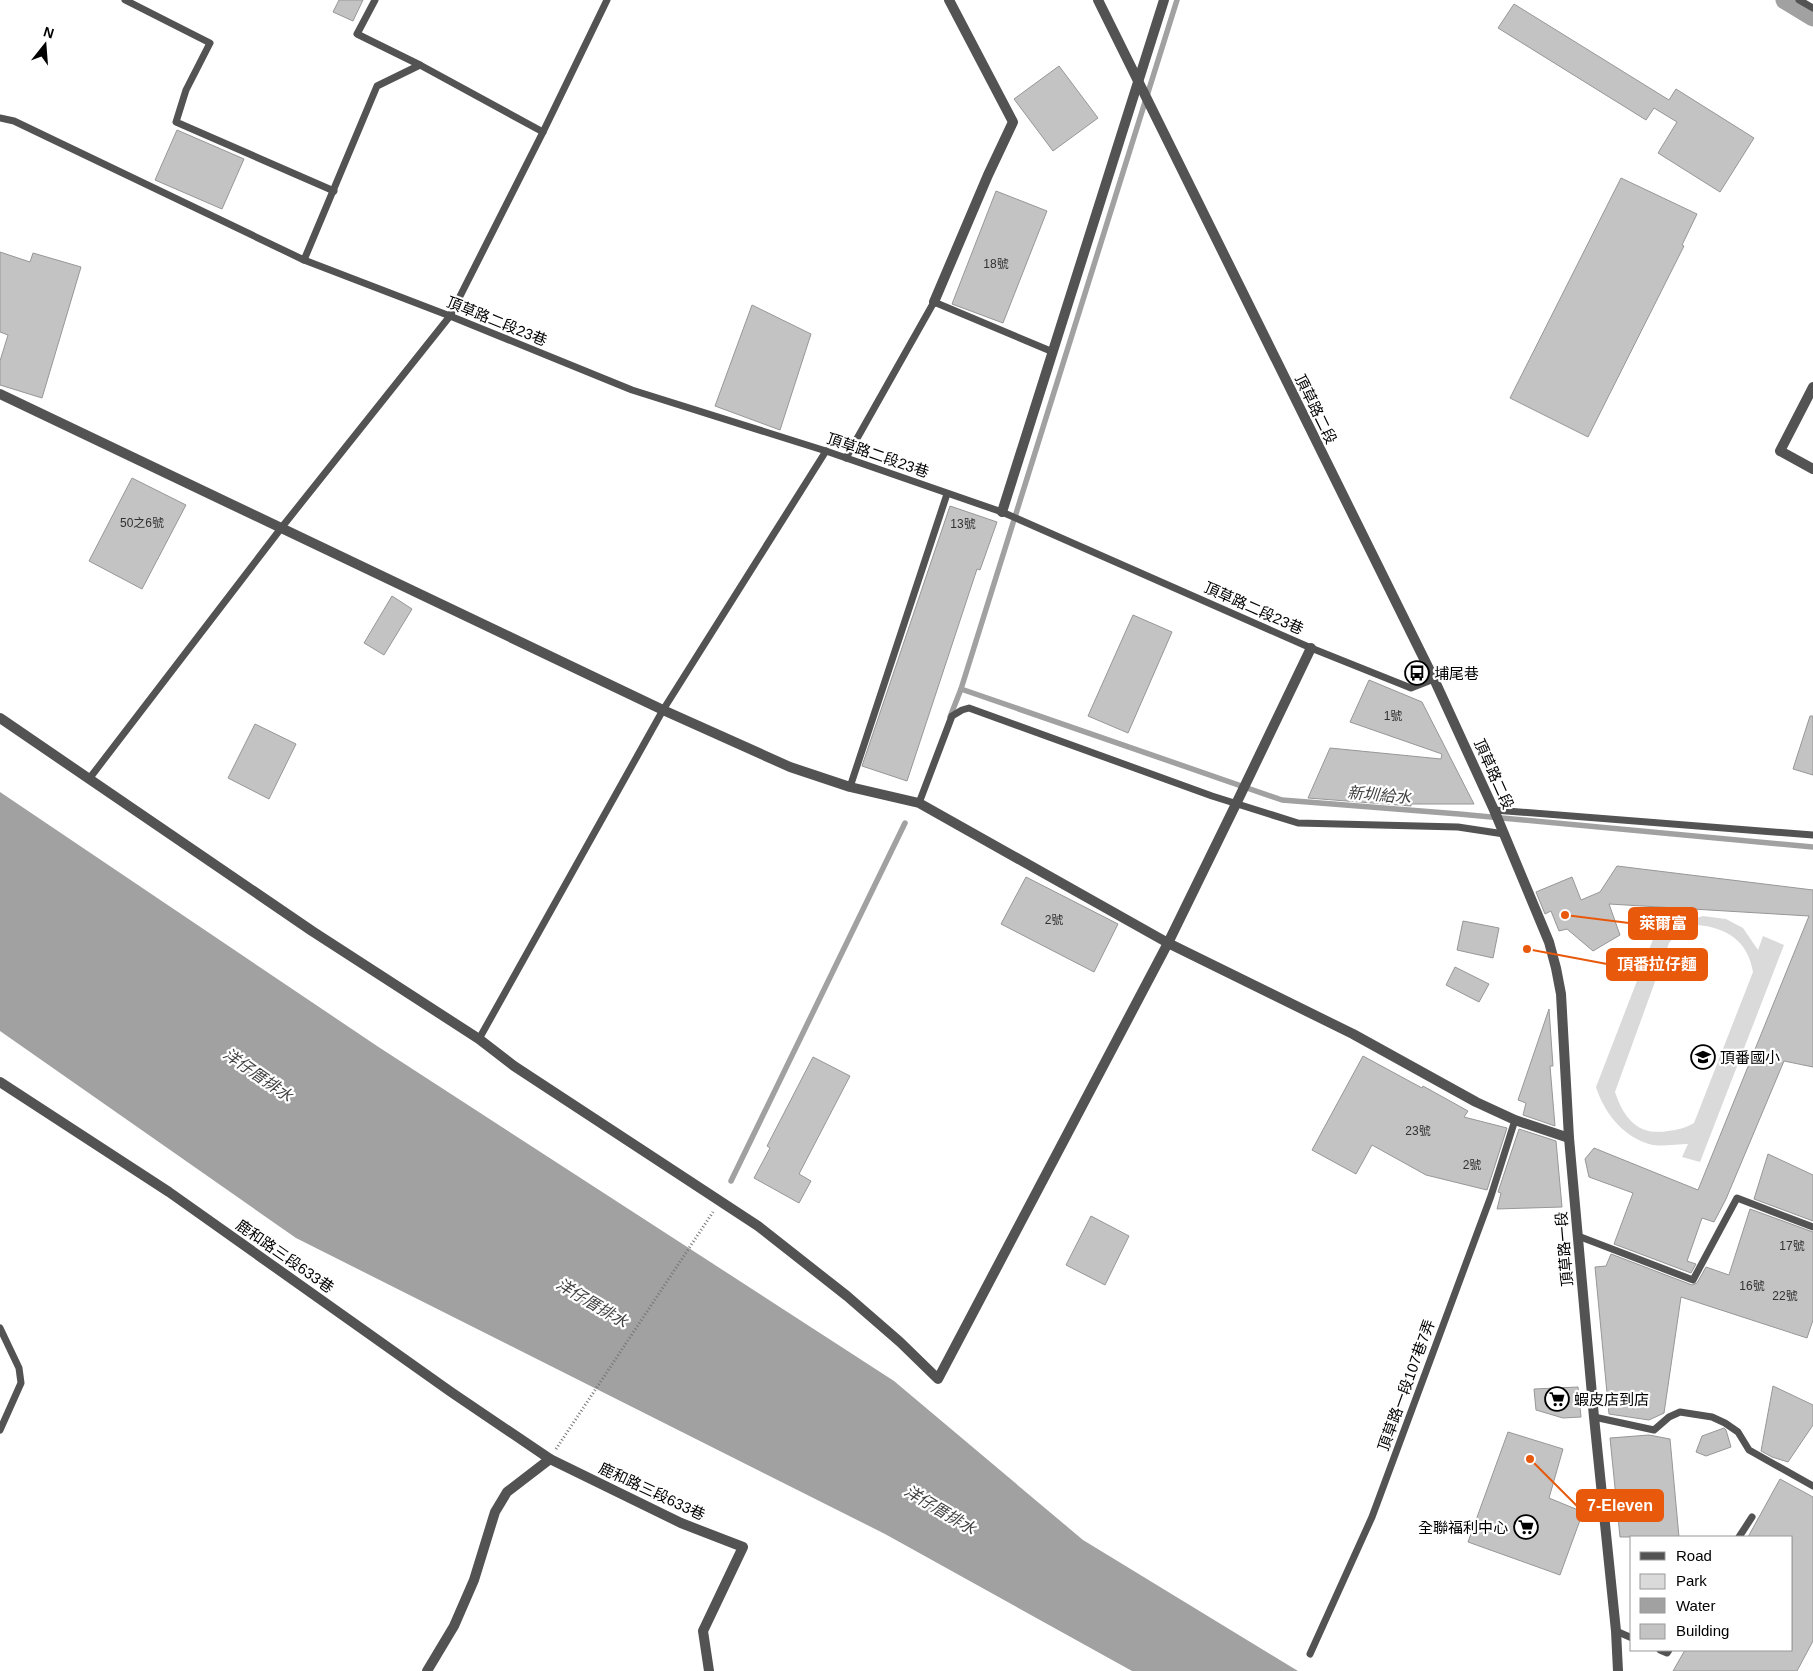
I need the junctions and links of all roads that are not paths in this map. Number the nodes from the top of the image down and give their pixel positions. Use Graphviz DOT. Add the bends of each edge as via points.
graph roads {
  1 [pos="125,0"];
  2 [pos="375,0"];
  3 [pos="607,0"];
  4 [pos="949,0"];
  5 [pos="1098,0"];
  6 [pos="1164,0"];
  7 [pos="1799,0"];
  8 [pos="1813,8"];
  9 [pos="420,64"];
  10 [pos="1138,82"];
  11 [pos="0,118"];
  12 [pos="543,132"];
  13 [pos="334,191"];
  14 [pos="304,260"];
  15 [pos="934,302"];
  16 [pos="450,316"];
  17 [pos="1053,352"];
  18 [pos="1813,387"];
  19 [pos="0,394"];
  20 [pos="826,451"];
  21 [pos="846,458"];
  22 [pos="1813,469"];
  23 [pos="947,494"];
  24 [pos="1002,512"];
  25 [pos="282,527"];
  26 [pos="1310,648"];
  27 [pos="1434,679"];
  28 [pos="663,710"];
  29 [pos="0,718"];
  30 [pos="89,779"];
  31 [pos="850,787"];
  32 [pos="918,803"];
  33 [pos="1236,804"];
  34 [pos="1494,810"];
  35 [pos="1504,834"];
  36 [pos="1813,835"];
  37 [pos="1168,943"];
  38 [pos="480,1039"];
  39 [pos="0,1082"];
  40 [pos="1515,1120"];
  41 [pos="1569,1138"];
  42 [pos="1813,1227"];
  43 [pos="1578,1236"];
  44 [pos="0,1328"];
  45 [pos="1594,1417"];
  46 [pos="0,1430"];
  47 [pos="550,1459"];
  48 [pos="1813,1486"];
  49 [pos="1752,1517"];
  50 [pos="1740,1536"];
  51 [pos="1616,1631"];
  52 [pos="1630,1637"];
  53 [pos="1310,1654"];
  54 [pos="427,1671"];
  55 [pos="709,1671"];
  56 [pos="1618,1671"];
  1 -- 13 [label="lane" via="210,44 186,90 176,122"];
  2 -- 9 [label="lane" via="357,34"];
  3 -- 12 [label="lane"];
  4 -- 15 [label="street" via="1013,122"];
  5 -- 10 [label="street, 頂草路二段"];
  6 -- 10 [label="street"];
  7 -- 8 [label="lane"];
  9 -- 12 [label="lane"];
  9 -- 13 [label="lane" via="376,86"];
  10 -- 17 [label="street"];
  10 -- 27 [label="street, 頂草路二段"];
  11 -- 14 [label="lane, 頂草路二段23巷" via="14,121"];
  12 -- 16 [label="lane"];
  13 -- 14 [label="lane"];
  14 -- 16 [label="lane, 頂草路二段23巷"];
  15 -- 17 [label="lane"];
  15 -- 21 [label="lane"];
  16 -- 20 [label="lane, 頂草路二段23巷" via="632,390"];
  16 -- 25 [label="lane"];
  17 -- 24 [label="street"];
  18 -- 22 [label="street" via="1780,450"];
  19 -- 25 [label="street"];
  20 -- 21 [label="lane, 頂草路二段23巷"];
  20 -- 28 [label="lane"];
  21 -- 23 [label="lane, 頂草路二段23巷"];
  23 -- 24 [label="lane, 頂草路二段23巷"];
  23 -- 31 [label="lane"];
  24 -- 26 [label="lane, 頂草路二段23巷"];
  25 -- 28 [label="street"];
  25 -- 30 [label="lane"];
  26 -- 27 [label="lane, 頂草路二段23巷" via="1411,688"];
  26 -- 33 [label="street"];
  27 -- 34 [label="street, 頂草路二段"];
  28 -- 31 [label="street" via="790,767"];
  28 -- 38 [label="lane"];
  29 -- 30 [label="street"];
  30 -- 38 [label="street" via="312,931"];
  31 -- 32 [label="street"];
  32 -- 33 [label="lane" via="952,716 969,708"];
  32 -- 37 [label="street"];
  33 -- 35 [label="lane" via="1298,823 1458,827"];
  33 -- 37 [label="street"];
  34 -- 35 [label="street, 頂草路二段"];
  34 -- 36 [label="lane"];
  35 -- 41 [label="street, 頂草路一段" via="1549,942 1556,968"];
  37 -- 38 [label="street" via="938,1379 847,1296 758,1226 514,1066"];
  37 -- 40 [label="street" via="1353,1034"];
  39 -- 47 [label="street, 鹿和路三段633巷" via="169,1192"];
  40 -- 41 [label="street"];
  40 -- 53 [label="lane, 頂草路一段107巷7弄" via="1491,1196 1376,1508"];
  41 -- 43 [label="street, 頂草路一段"];
  42 -- 43 [label="lane" via="1737,1198 1693,1280"];
  43 -- 45 [label="street, 頂草路一段"];
  44 -- 46 [label="lane" via="19,1368 21,1383"];
  45 -- 48 [label="lane" via="1654,1430 1668,1417 1680,1412 1712,1417 1738,1432 1749,1450"];
  45 -- 51 [label="street, 頂草路一段"];
  47 -- 54 [label="street" via="507,1492 495,1512 474,1580"];
  47 -- 55 [label="street, 鹿和路三段633巷" via="681,1523 743,1547 703,1631"];
  49 -- 50 [label="lane"];
  51 -- 52 [label="lane"];
  51 -- 56 [label="street, 頂草路一段"];
}
